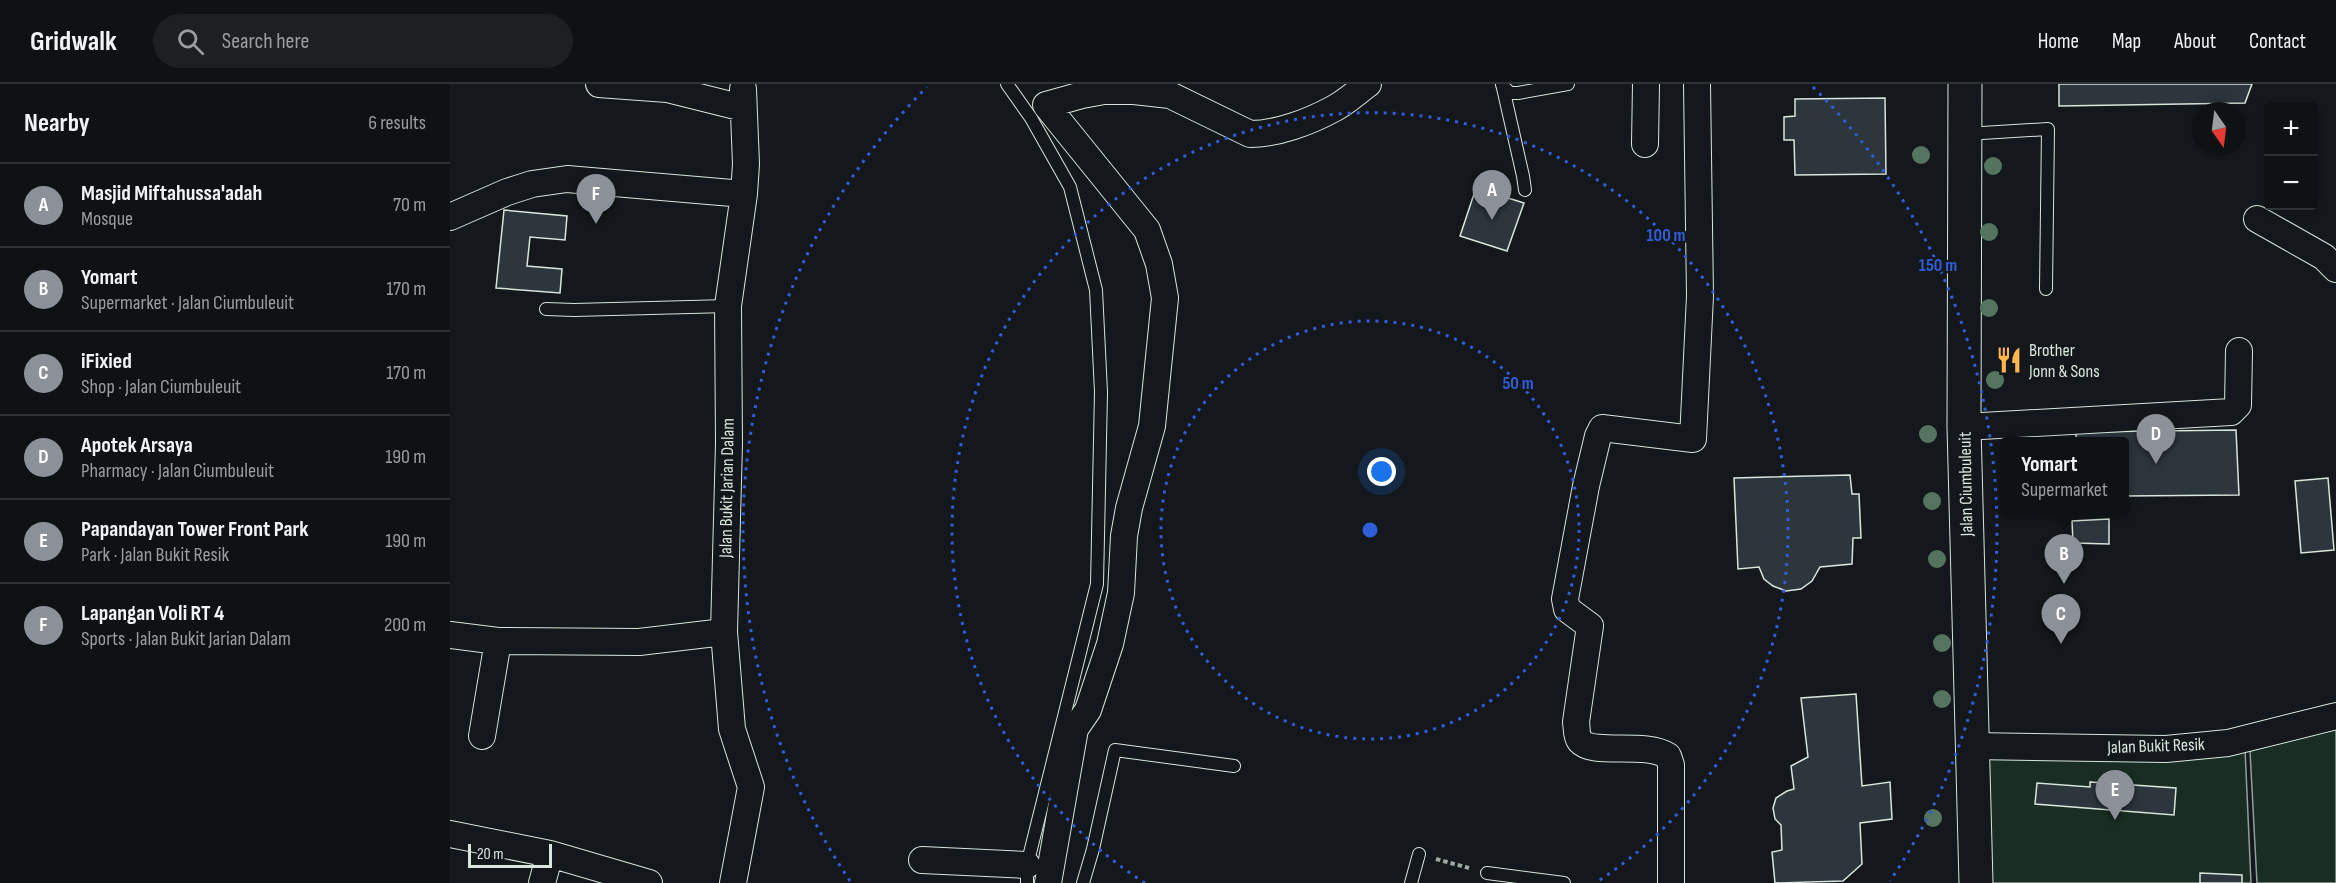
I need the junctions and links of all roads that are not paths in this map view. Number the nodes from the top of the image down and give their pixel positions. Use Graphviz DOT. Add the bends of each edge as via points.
graph roads {
  1 [pos="599,84"];
  2 [pos="1007,84"];
  3 [pos="1368,84"];
  4 [pos="1566,84"];
  5 [pos="1646,84"];
  6 [pos="1697,84"];
  7 [pos="1965,84"];
  8 [pos="1503,86"];
  9 [pos="743,94"];
  10 [pos="1965,134"];
  11 [pos="1645,144"];
  12 [pos="1525,190"];
  13 [pos="744,194"];
  14 [pos="450,218"];
  15 [pos="2257,219"];
  16 [pos="2336,268"];
  17 [pos="2046,289"];
  18 [pos="728,306"];
  19 [pos="546,309"];
  20 [pos="2239,351"];
  21 [pos="1964,427"];
  22 [pos="724,632"];
  23 [pos="450,635"];
  24 [pos="498,641"];
  25 [pos="2336,716"];
  26 [pos="482,736"];
  27 [pos="1972,746"];
  28 [pos="1234,766"];
  29 [pos="450,834"];
  30 [pos="550,854"];
  31 [pos="1419,854"];
  32 [pos="922,860"];
  33 [pos="1487,873"];
  34 [pos="1027,874"];
  35 [pos="542,883"];
  36 [pos="649,883"];
  37 [pos="733,883"];
  38 [pos="1048,883"];
  39 [pos="1083,883"];
  40 [pos="1411,883"];
  41 [pos="1564,883"];
  42 [pos="1671,883"];
  43 [pos="1976,883"];
  1 -- 9 [label="street"];
  2 -- 34 [label="lane" via="1070,187 1096,290 1101,392 1097,584"];
  3 -- 38 [label="street" via="1334,109 1263,134 1250,134 1170,95 1104,91 1046,105 1147,230 1165,298 1152,426 1129,508 1121,593 1110,644 1088,710 1075,729"];
  4 -- 8 [label="lane" via="1518,93 1510,93"];
  5 -- 11 [label="street"];
  6 -- 42 [label="street" via="1701,296 1693,439 1602,428 1586,486 1565,599 1567,609 1590,626 1576,722 1581,742 1590,747 1652,749 1668,756"];
  7 -- 10 [label="main road, Jalan Ciumbuleuit"];
  8 -- 12 [label="lane"];
  9 -- 13 [label="street, Jalan Bukit Jarian Dalam"];
  10 -- 17 [label="lane" via="2048,129"];
  10 -- 21 [label="main road, Jalan Ciumbuleuit"];
  13 -- 14 [label="street" via="567,179 507,192"];
  13 -- 18 [label="street, Jalan Bukit Jarian Dalam"];
  15 -- 16 [label="street" via="2324,256"];
  18 -- 19 [label="lane"];
  18 -- 22 [label="street, Jalan Bukit Jarian Dalam"];
  20 -- 21 [label="street" via="2238,405 2231,412"];
  21 -- 27 [label="main road, Jalan Ciumbuleuit"];
  22 -- 24 [label="street" via="639,642"];
  22 -- 37 [label="street, Jalan Bukit Jarian Dalam" via="732,729 751,787"];
  23 -- 24 [label="street"];
  24 -- 26 [label="street"];
  25 -- 27 [label="street, Jalan Bukit Resik" via="2228,743 2166,749"];
  27 -- 43 [label="main road, Jalan Ciumbuleuit"];
  28 -- 39 [label="lane" via="1115,750"];
  29 -- 30 [label="street"];
  30 -- 35 [label="street"];
  30 -- 36 [label="street"];
  31 -- 40 [label="lane"];
  32 -- 34 [label="street"];
  33 -- 41 [label="lane"];
}
